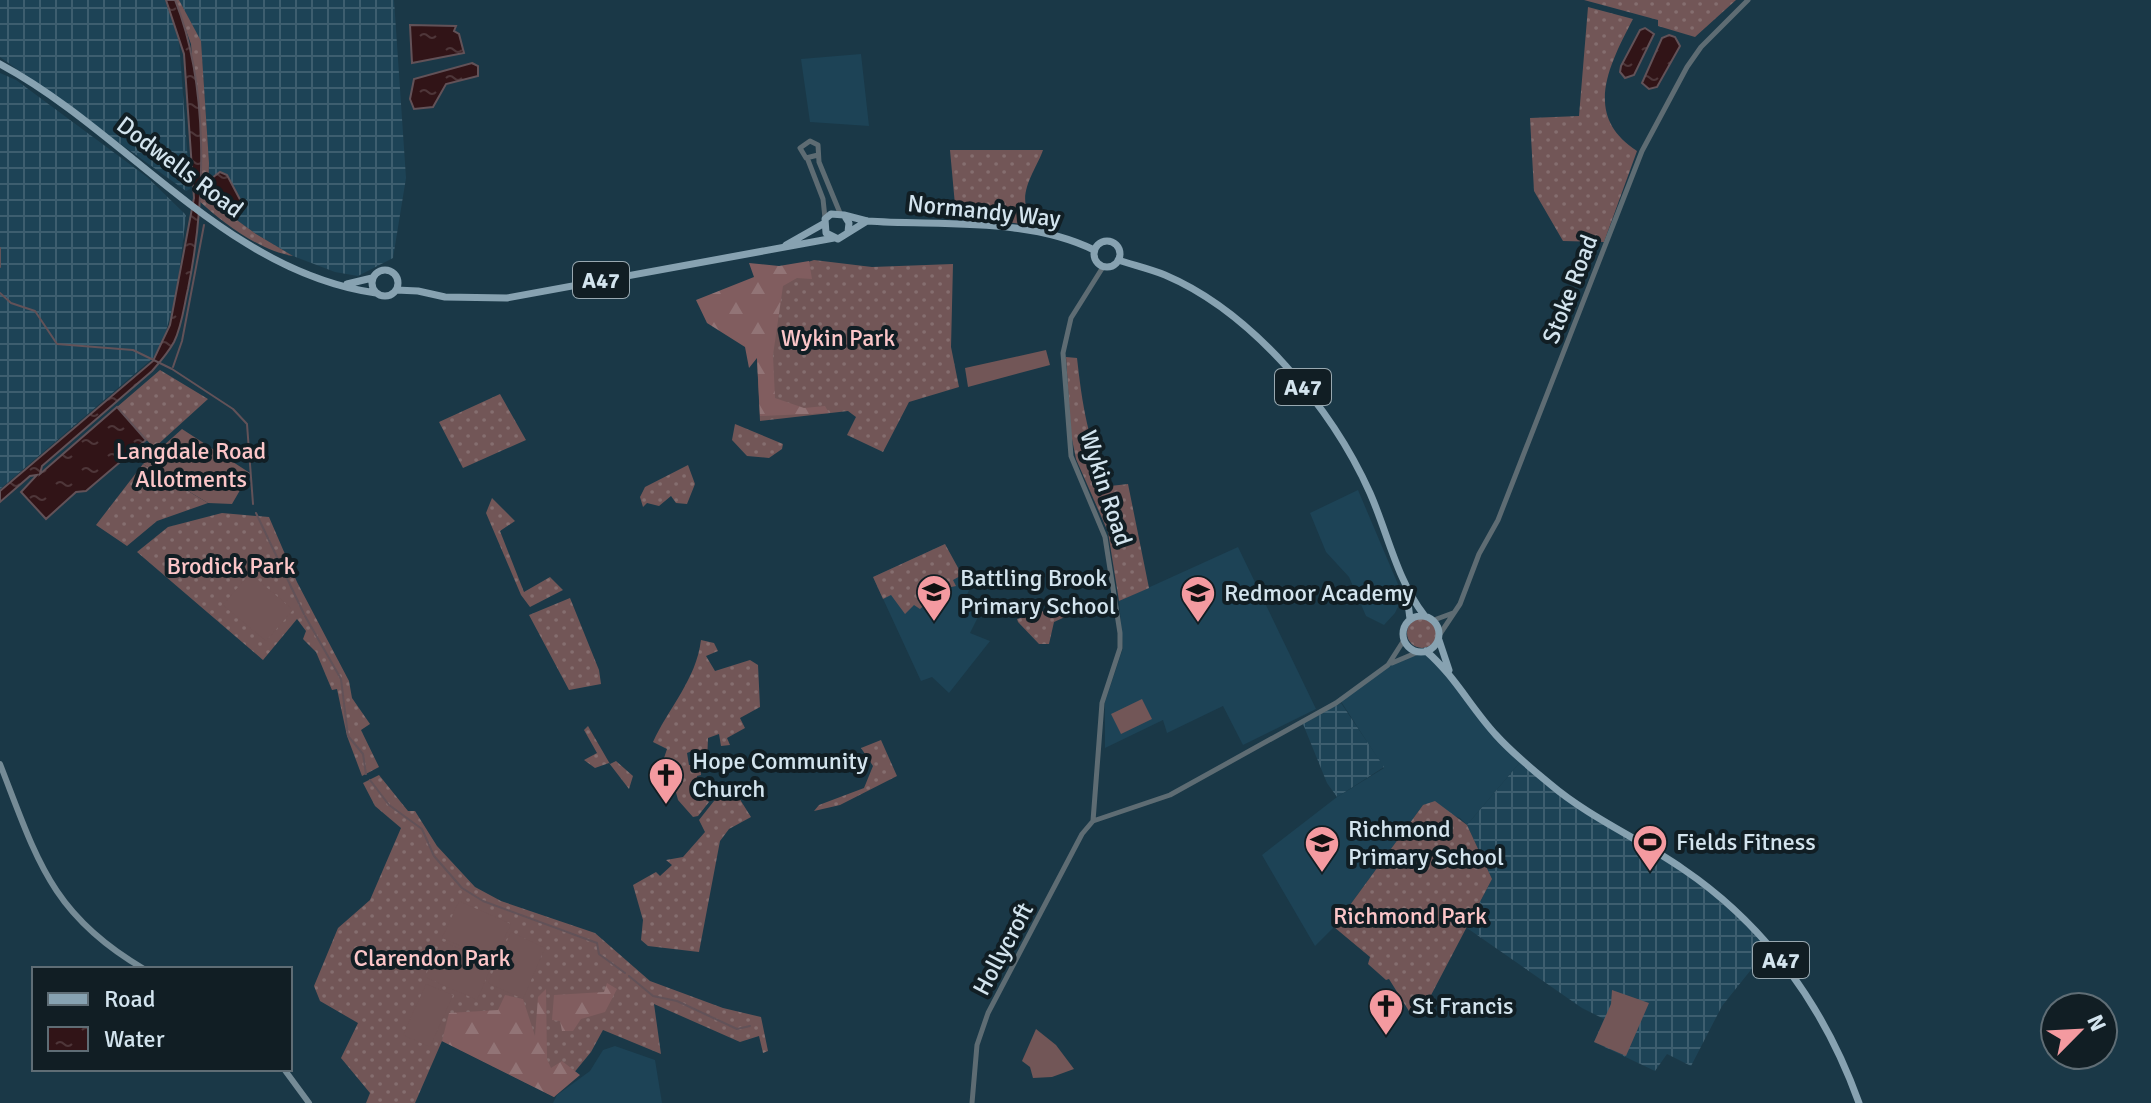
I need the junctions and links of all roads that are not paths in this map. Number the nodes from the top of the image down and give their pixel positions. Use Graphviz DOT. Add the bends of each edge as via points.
graph roads {
  1 [pos="1748,0"];
  2 [pos="0,64"];
  3 [pos="818,155"];
  4 [pos="807,159"];
  5 [pos="842,214"];
  6 [pos="824,221"];
  7 [pos="867,221"];
  8 [pos="848,232"];
  9 [pos="834,238"];
  10 [pos="784,247"];
  11 [pos="1094,250"];
  12 [pos="1118,260"];
  13 [pos="1103,267"];
  14 [pos="396,275"];
  15 [pos="372,278"];
  16 [pos="345,285"];
  17 [pos="396,290"];
  18 [pos="418,291"];
  19 [pos="376,293"];
  20 [pos="1407,589"];
  21 [pos="1457,610"];
  22 [pos="1424,615"];
  23 [pos="1410,619"];
  24 [pos="1434,620"];
  25 [pos="1439,637"];
  26 [pos="1404,640"];
  27 [pos="1422,652"];
  28 [pos="1388,665"];
  29 [pos="1449,672"];
  30 [pos="0,764"];
  31 [pos="1093,821"];
  32 [pos="141,967"];
  33 [pos="285,1071"];
  34 [pos="309,1103"];
  35 [pos="972,1103"];
  36 [pos="1859,1103"];
  1 -- 21 [label="street, Stoke Road" via="1694,57 1642,151 1588,298"];
  2 -- 16 [label="main road, Dodwells Road" via="264,252"];
  3 -- 4 [label="street"];
  3 -- 4 [label="street" via="818,145 807,141 800,151"];
  3 -- 5 [label="street" via="829,194"];
  4 -- 6 [label="street" via="823,199"];
  5 -- 6 [label="main road"];
  5 -- 7 [label="main road, Normandy Way"];
  5 -- 8 [label="main road"];
  6 -- 9 [label="main road" via="826,233"];
  6 -- 10 [label="main road, A47"];
  7 -- 8 [label="main road"];
  7 -- 11 [label="main road, Normandy Way" via="1013,229"];
  8 -- 9 [label="main road"];
  9 -- 10 [label="main road, A47"];
  10 -- 18 [label="main road, A47" via="507,298"];
  11 -- 12 [label="main road" via="1102,242 1113,243"];
  11 -- 13 [label="main road"];
  12 -- 13 [label="main road"];
  12 -- 20 [label="main road, A47" via="1166,275 1204,298 1246,328 1317,402 1371,494"];
  13 -- 31 [label="street, Wykin Road" via="1071,318 1063,353 1071,456 1105,537 1120,633 1102,703"];
  14 -- 15 [label="main road" via="382,269"];
  14 -- 17 [label="main road"];
  14 -- 18 [label="main road, A47"];
  15 -- 16 [label="main road"];
  15 -- 19 [label="main road"];
  16 -- 19 [label="main road, Dodwells Road"];
  17 -- 18 [label="main road, A47"];
  17 -- 19 [label="main road" via="386,296"];
  20 -- 22 [label="main road, A47"];
  20 -- 23 [label="main road, A47"];
  21 -- 24 [label="street"];
  21 -- 25 [label="street, Stoke Road"];
  22 -- 23 [label="main road"];
  22 -- 24 [label="main road"];
  23 -- 26 [label="main road"];
  24 -- 25 [label="main road"];
  25 -- 27 [label="main road"];
  25 -- 29 [label="main road, A47"];
  26 -- 27 [label="main road"];
  26 -- 28 [label="street"];
  27 -- 28 [label="street"];
  27 -- 29 [label="main road, A47"];
  28 -- 31 [label="street" via="1336,703 1170,795"];
  29 -- 36 [label="main road, A47" via="1496,735 1552,786 1683,869 1761,935 1819,1015"];
  30 -- 32 [label="main road" via="61,901 90,933"];
  31 -- 35 [label="street, Hollycroft" via="988,1013 977,1045"];
  33 -- 34 [label="main road"];
}
